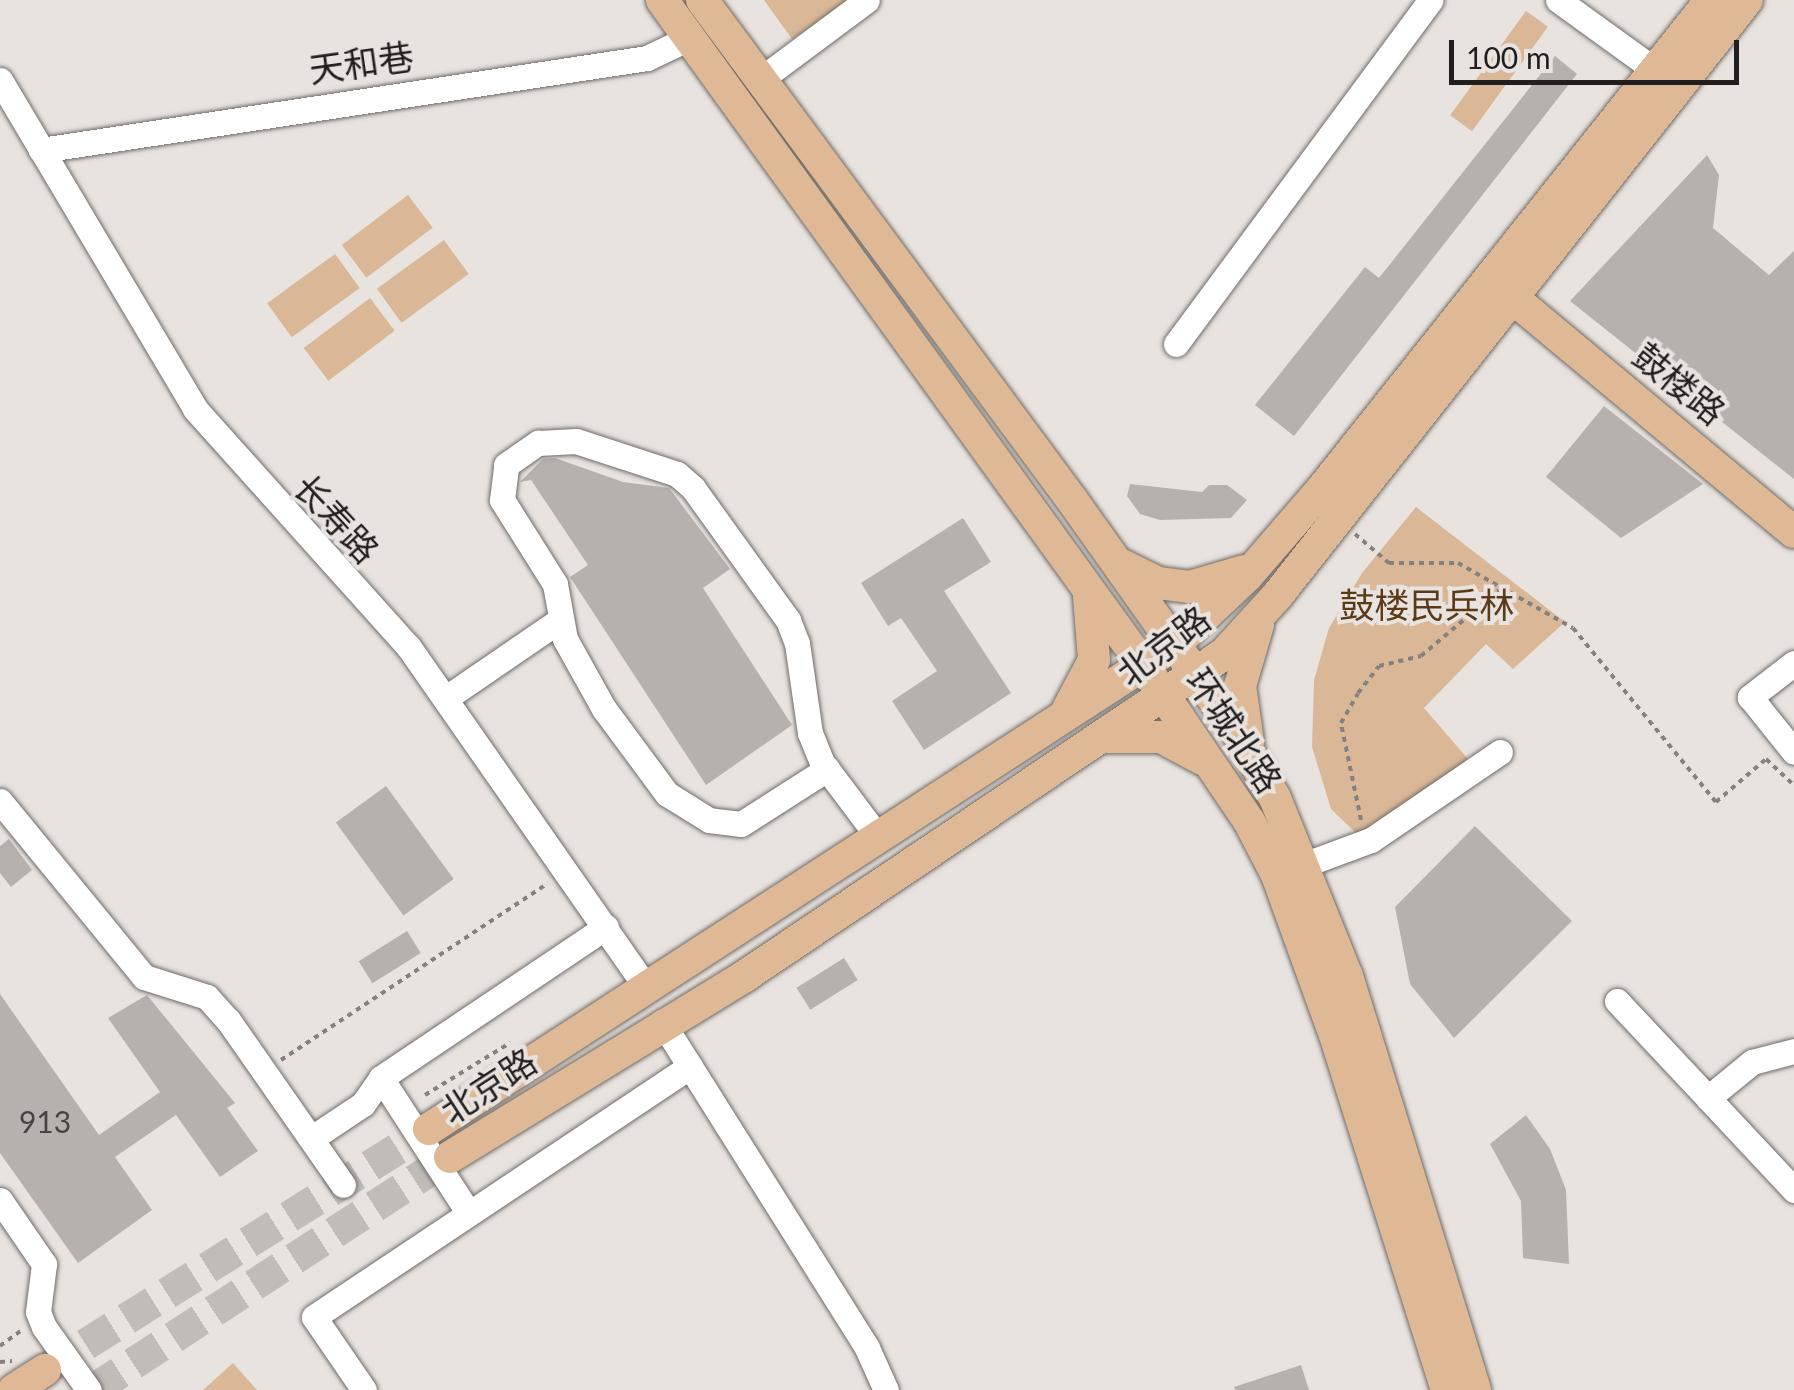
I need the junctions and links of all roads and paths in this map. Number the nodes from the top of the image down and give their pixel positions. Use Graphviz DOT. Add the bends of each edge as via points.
graph roads {
  1 [pos="662,0"];
  2 [pos="702,0"];
  3 [pos="867,0"];
  4 [pos="1432,0"];
  5 [pos="1558,0"];
  6 [pos="1711,0"];
  7 [pos="1746,0"];
  8 [pos="689,38"];
  9 [pos="760,79"];
  10 [pos="1667,79"];
  11 [pos="0,80"];
  12 [pos="41,150"];
  13 [pos="1518,293"];
  14 [pos="1176,344"];
  15 [pos="1336,519"];
  16 [pos="1792,519"];
  17 [pos="1108,551"];
  18 [pos="1264,556"];
  19 [pos="1084,583"];
  20 [pos="1499,590"];
  21 [pos="1277,596"];
  22 [pos="560,620"];
  23 [pos="1174,645"];
  24 [pos="1144,666"];
  25 [pos="1196,676"];
  26 [pos="1789,677"];
  27 [pos="446,698"];
  28 [pos="1165,698"];
  29 [pos="1062,716"];
  30 [pos="1094,742"];
  31 [pos="1500,752"];
  32 [pos="1794,752"];
  33 [pos="827,769"];
  34 [pos="1213,769"];
  35 [pos="1259,770"];
  36 [pos="1794,785"];
  37 [pos="0,801"];
  38 [pos="878,837"];
  39 [pos="1372,840"];
  40 [pos="1306,864"];
  41 [pos="567,870"];
  42 [pos="606,927"];
  43 [pos="646,987"];
  44 [pos="1617,1001"];
  45 [pos="662,1022"];
  46 [pos="1794,1051"];
  47 [pos="690,1066"];
  48 [pos="264,1071"];
  49 [pos="382,1078"];
  50 [pos="1708,1098"];
  51 [pos="429,1129"];
  52 [pos="312,1138"];
  53 [pos="450,1157"];
  54 [pos="343,1185"];
  55 [pos="1794,1190"];
  56 [pos="0,1200"];
  57 [pos="468,1212"];
  58 [pos="0,1362"];
  59 [pos="24,1374"];
  60 [pos="88,1390"];
  61 [pos="364,1390"];
  62 [pos="886,1390"];
  63 [pos="1447,1390"];
  64 [pos="1475,1390"];
  1 -- 8 [label="main road, 环城北路"];
  2 -- 9 [label="main road, 环城北路"];
  3 -- 9 [label="street"];
  4 -- 14 [label="street"];
  5 -- 10 [label="street"];
  6 -- 10 [label="main road, 北京路"];
  7 -- 10 [label="main road, 北京路"];
  8 -- 12 [label="street, 天和巷" via="648,58"];
  8 -- 19 [label="main road, 环城北路"];
  9 -- 17 [label="main road, 环城北路"];
  10 -- 13 [label="main road, 北京路"];
  10 -- 18 [label="main road, 北京路"];
  11 -- 12 [label="street, 长寿路"];
  12 -- 27 [label="street, 长寿路" via="195,409 408,646"];
  13 -- 15 [label="main road, 北京路"];
  13 -- 16 [label="main road, 鼓楼路"];
  15 -- 20 [label="path" via="1388,562 1458,563"];
  15 -- 21 [label="main road, 北京路"];
  17 -- 18 [label="main road" via="1141,576 1190,588 1222,582"];
  17 -- 23 [label="main road, 环城北路"];
  18 -- 23 [label="main road, 北京路"];
  19 -- 24 [label="main road, 环城北路"];
  19 -- 29 [label="main road" via="1094,613 1094,660"];
  20 -- 36 [label="path" via="1572,628 1716,802 1766,759"];
  20 -- 39 [label="path" via="1421,656 1378,666 1341,723 1356,810"];
  21 -- 25 [label="main road, 北京路"];
  21 -- 35 [label="main road" via="1254,632 1240,686"];
  22 -- 27 [label="street"];
  22 -- 33 [label="street" via="604,709 652,780 709,820 741,824"];
  22 -- 33 [label="street" via="555,584 502,500 506,466 556,439 677,474 788,620 798,642 810,734"];
  23 -- 24 [label="main road, 北京路"];
  23 -- 25 [label="main road, 环城北路"];
  24 -- 28 [label="main road, 环城北路"];
  24 -- 29 [label="main road, 北京路"];
  25 -- 28 [label="main road, 北京路"];
  25 -- 35 [label="main road, 环城北路"];
  26 -- 32 [label="street" via="1750,697"];
  27 -- 41 [label="street, 长寿路"];
  28 -- 30 [label="main road, 北京路"];
  28 -- 34 [label="main road, 环城北路"];
  29 -- 38 [label="main road, 北京路"];
  30 -- 34 [label="main road" via="1127,734 1161,738"];
  30 -- 45 [label="main road, 北京路" via="745,976"];
  31 -- 39 [label="street"];
  33 -- 38 [label="street"];
  34 -- 63 [label="main road, 环城北路" via="1276,875 1335,1034"];
  35 -- 40 [label="main road, 环城北路"];
  37 -- 48 [label="street" via="144,977 207,997"];
  38 -- 43 [label="main road, 北京路"];
  39 -- 40 [label="street"];
  40 -- 64 [label="main road, 环城北路"];
  41 -- 42 [label="street, 长寿路"];
  41 -- 48 [label="path"];
  42 -- 43 [label="street, 长寿路"];
  42 -- 49 [label="street"];
  43 -- 51 [label="main road, 北京路"];
  44 -- 50 [label="street"];
  45 -- 47 [label="street"];
  45 -- 53 [label="main road, 北京路"];
  46 -- 50 [label="street" via="1752,1062"];
  47 -- 57 [label="street"];
  47 -- 62 [label="street" via="867,1348"];
  48 -- 52 [label="street"];
  49 -- 52 [label="street" via="363,1104"];
  49 -- 57 [label="street"];
  50 -- 55 [label="street"];
  52 -- 54 [label="street"];
  56 -- 60 [label="street" via="44,1264 38,1312 44,1327"];
  57 -- 61 [label="street" via="314,1317"];
  58 -- 59 [label="path" via="8,1356"];
}
